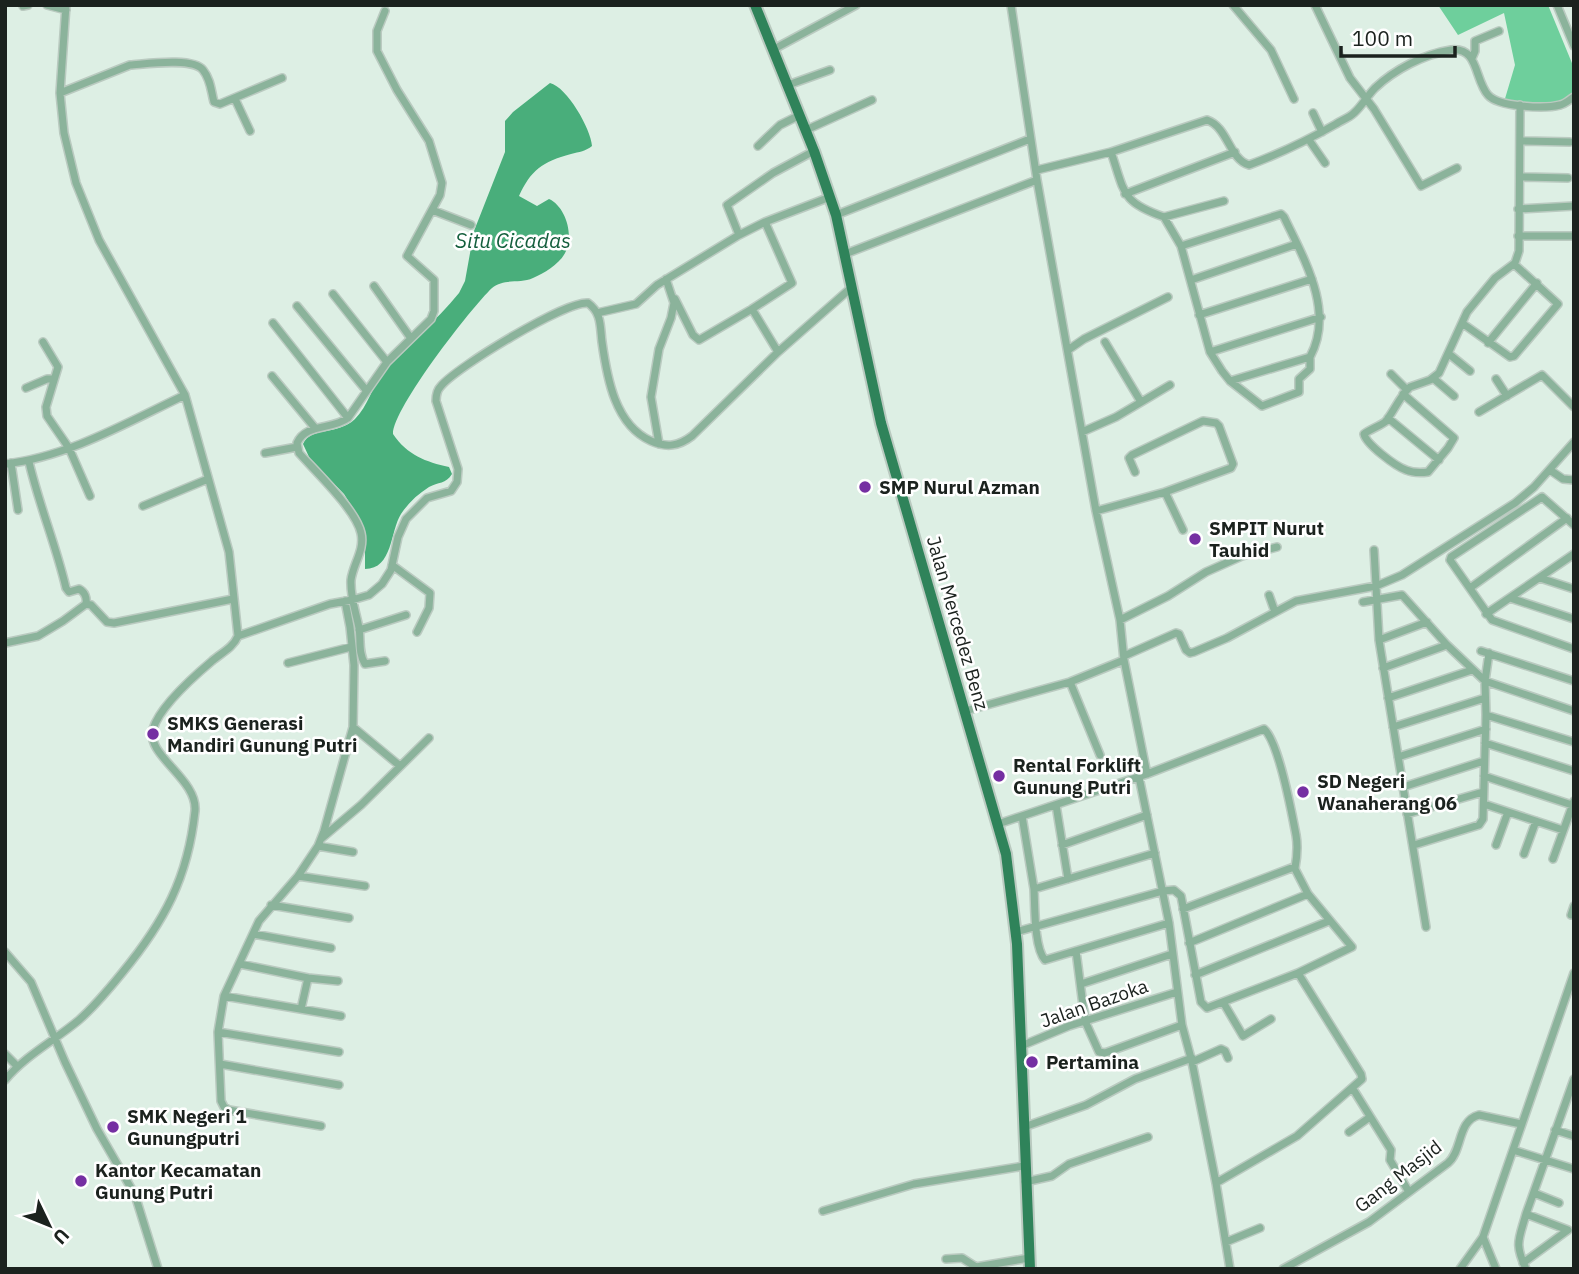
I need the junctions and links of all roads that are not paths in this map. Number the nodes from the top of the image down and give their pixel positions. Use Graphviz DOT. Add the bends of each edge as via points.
graph roads {
  1 [pos="47,5"];
  2 [pos="755,5"];
  3 [pos="856,5"];
  4 [pos="1011,5"];
  5 [pos="1233,5"];
  6 [pos="1315,5"];
  7 [pos="1557,5"];
  8 [pos="66,8"];
  9 [pos="385,10"];
  10 [pos="1499,32"];
  11 [pos="1574,46"];
  12 [pos="774,49"];
  13 [pos="1472,58"];
  14 [pos="830,70"];
  15 [pos="282,78"];
  16 [pos="788,85"];
  17 [pos="60,93"];
  18 [pos="1574,97"];
  19 [pos="235,99"];
  20 [pos="1294,99"];
  21 [pos="1366,99"];
  22 [pos="872,100"];
  23 [pos="1520,105"];
  24 [pos="1313,113"];
  25 [pos="800,115"];
  26 [pos="806,130"];
  27 [pos="250,131"];
  28 [pos="1322,132"];
  29 [pos="1030,139"];
  30 [pos="1309,140"];
  31 [pos="1521,141"];
  32 [pos="1570,142"];
  33 [pos="758,146"];
  34 [pos="814,151"];
  35 [pos="1111,152"];
  36 [pos="1235,152"];
  37 [pos="1325,163"];
  38 [pos="1457,168"];
  39 [pos="1037,170"];
  40 [pos="1521,177"];
  41 [pos="1569,178"];
  42 [pos="1037,180"];
  43 [pos="1125,194"];
  44 [pos="830,197"];
  45 [pos="1224,201"];
  46 [pos="1574,206"];
  47 [pos="1518,209"];
  48 [pos="432,210"];
  49 [pos="836,215"];
  50 [pos="1164,217"];
  51 [pos="765,222"];
  52 [pos="471,225"];
  53 [pos="738,235"];
  54 [pos="1518,236"];
  55 [pos="1574,236"];
  56 [pos="1297,244"];
  57 [pos="1181,246"];
  58 [pos="845,254"];
  59 [pos="1514,264"];
  60 [pos="666,279"];
  61 [pos="1312,279"];
  62 [pos="1191,280"];
  63 [pos="1537,283"];
  64 [pos="373,286"];
  65 [pos="852,287"];
  66 [pos="334,294"];
  67 [pos="1168,297"];
  68 [pos="674,298"];
  69 [pos="297,306"];
  70 [pos="752,309"];
  71 [pos="597,313"];
  72 [pos="1199,315"];
  73 [pos="1321,317"];
  74 [pos="273,323"];
  75 [pos="1462,323"];
  76 [pos="410,337"];
  77 [pos="43,342"];
  78 [pos="1105,342"];
  79 [pos="1488,343"];
  80 [pos="1068,350"];
  81 [pos="778,352"];
  82 [pos="1210,352"];
  83 [pos="1449,354"];
  84 [pos="1310,357"];
  85 [pos="387,362"];
  86 [pos="1470,371"];
  87 [pos="1391,374"];
  88 [pos="272,376"];
  89 [pos="1433,378"];
  90 [pos="54,379"];
  91 [pos="1496,379"];
  92 [pos="1230,381"];
  93 [pos="1170,385"];
  94 [pos="26,388"];
  95 [pos="366,390"];
  96 [pos="1405,392"];
  97 [pos="185,395"];
  98 [pos="1454,396"];
  99 [pos="1507,396"];
  100 [pos="1141,402"];
  101 [pos="1574,407"];
  102 [pos="1479,412"];
  103 [pos="348,418"];
  104 [pos="1388,418"];
  105 [pos="315,428"];
  106 [pos="1082,432"];
  107 [pos="1574,442"];
  108 [pos="659,444"];
  109 [pos="297,447"];
  110 [pos="69,448"];
  111 [pos="265,453"];
  112 [pos="1570,453"];
  113 [pos="1439,460"];
  114 [pos="29,462"];
  115 [pos="8,463"];
  116 [pos="1550,470"];
  117 [pos="1135,472"];
  118 [pos="208,479"];
  119 [pos="1574,480"];
  120 [pos="1164,492"];
  121 [pos="90,496"];
  122 [pos="143,506"];
  123 [pos="18,510"];
  124 [pos="1097,511"];
  125 [pos="1567,518"];
  126 [pos="1574,525"];
  127 [pos="1183,530"];
  128 [pos="1278,547"];
  129 [pos="1374,550"];
  130 [pos="1573,556"];
  131 [pos="392,565"];
  132 [pos="1540,578"];
  133 [pos="1376,586"];
  134 [pos="1470,588"];
  135 [pos="1574,589"];
  136 [pos="1269,595"];
  137 [pos="1510,598"];
  138 [pos="233,599"];
  139 [pos="1376,600"];
  140 [pos="349,601"];
  141 [pos="1363,602"];
  142 [pos="86,604"];
  143 [pos="1275,612"];
  144 [pos="1486,614"];
  145 [pos="406,615"];
  146 [pos="1574,619"];
  147 [pos="1120,620"];
  148 [pos="1427,622"];
  149 [pos="359,630"];
  150 [pos="417,632"];
  151 [pos="238,636"];
  152 [pos="1379,640"];
  153 [pos="5,643"];
  154 [pos="1447,645"];
  155 [pos="351,647"];
  156 [pos="1574,649"];
  157 [pos="1124,658"];
  158 [pos="385,661"];
  159 [pos="288,663"];
  160 [pos="1383,668"];
  161 [pos="1472,670"];
  162 [pos="1485,681"];
  163 [pos="1574,681"];
  164 [pos="1070,682"];
  165 [pos="1388,698"];
  166 [pos="1485,698"];
  167 [pos="965,711"];
  168 [pos="1574,711"];
  169 [pos="1486,715"];
  170 [pos="353,727"];
  171 [pos="1393,727"];
  172 [pos="1486,729"];
  173 [pos="429,738"];
  174 [pos="1574,742"];
  175 [pos="1485,743"];
  176 [pos="1100,755"];
  177 [pos="1398,757"];
  178 [pos="1484,761"];
  179 [pos="400,766"];
  180 [pos="1574,771"];
  181 [pos="1143,776"];
  182 [pos="1484,776"];
  183 [pos="1403,786"];
  184 [pos="1483,792"];
  185 [pos="1573,803"];
  186 [pos="1484,804"];
  187 [pos="1056,805"];
  188 [pos="1508,812"];
  189 [pos="1407,814"];
  190 [pos="1147,815"];
  191 [pos="1022,816"];
  192 [pos="1536,821"];
  193 [pos="998,824"];
  194 [pos="1563,830"];
  195 [pos="320,842"];
  196 [pos="1062,845"];
  197 [pos="1414,845"];
  198 [pos="1496,845"];
  199 [pos="353,852"];
  200 [pos="1155,853"];
  201 [pos="1524,853"];
  202 [pos="1553,859"];
  203 [pos="1296,868"];
  204 [pos="298,876"];
  205 [pos="1068,879"];
  206 [pos="365,886"];
  207 [pos="1034,890"];
  208 [pos="1163,891"];
  209 [pos="1308,894"];
  210 [pos="271,905"];
  211 [pos="1183,909"];
  212 [pos="349,918"];
  213 [pos="1329,921"];
  214 [pos="1169,923"];
  215 [pos="1036,925"];
  216 [pos="1426,927"];
  217 [pos="1016,932"];
  218 [pos="253,934"];
  219 [pos="1189,943"];
  220 [pos="331,948"];
  221 [pos="1076,951"];
  222 [pos="5,952"];
  223 [pos="1172,954"];
  224 [pos="240,964"];
  225 [pos="1298,973"];
  226 [pos="1574,973"];
  227 [pos="1195,975"];
  228 [pos="308,978"];
  229 [pos="338,981"];
  230 [pos="1081,984"];
  231 [pos="1177,992"];
  232 [pos="224,996"];
  233 [pos="1223,1002"];
  234 [pos="301,1009"];
  235 [pos="341,1016"];
  236 [pos="1271,1019"];
  237 [pos="1084,1021"];
  238 [pos="1182,1025"];
  239 [pos="218,1032"];
  240 [pos="55,1038"];
  241 [pos="1021,1046"];
  242 [pos="339,1052"];
  243 [pos="5,1054"];
  244 [pos="1228,1058"];
  245 [pos="1192,1060"];
  246 [pos="220,1064"];
  247 [pos="17,1066"];
  248 [pos="1574,1079"];
  249 [pos="5,1080"];
  250 [pos="339,1085"];
  251 [pos="1353,1090"];
  252 [pos="1564,1102"];
  253 [pos="1574,1106"];
  254 [pos="1370,1117"];
  255 [pos="1515,1123"];
  256 [pos="321,1126"];
  257 [pos="1024,1127"];
  258 [pos="1555,1130"];
  259 [pos="1349,1132"];
  260 [pos="1574,1136"];
  261 [pos="1148,1137"];
  262 [pos="1513,1150"];
  263 [pos="1545,1159"];
  264 [pos="1024,1166"];
  265 [pos="1574,1168"];
  266 [pos="1025,1182"];
  267 [pos="1216,1183"];
  268 [pos="1409,1192"];
  269 [pos="1534,1192"];
  270 [pos="1559,1203"];
  271 [pos="823,1211"];
  272 [pos="1526,1214"];
  273 [pos="1260,1228"];
  274 [pos="1571,1231"];
  275 [pos="1483,1237"];
  276 [pos="1226,1242"];
  277 [pos="946,1259"];
  278 [pos="1029,1264"];
  279 [pos="1524,1266"];
  280 [pos="1495,1268"];
  281 [pos="158,1269"];
  282 [pos="1230,1269"];
  283 [pos="1283,1269"];
  284 [pos="1460,1269"];
  1 -- 8 [label="street"];
  2 -- 12 [label="main road, Jalan Mercedez Benz"];
  3 -- 12 [label="street"];
  4 -- 29 [label="street"];
  5 -- 20 [label="street" via="1271,50"];
  6 -- 21 [label="street" via="1346,70"];
  7 -- 11 [label="street"];
  8 -- 17 [label="street"];
  9 -- 48 [label="street" via="377,31 377,51 434,151 442,189"];
  10 -- 13 [label="street" via="1475,41"];
  12 -- 16 [label="main road, Jalan Mercedez Benz"];
  13 -- 21 [label="street" via="1458,50 1428,57 1385,80"];
  13 -- 23 [label="street" via="1486,94"];
  14 -- 16 [label="street"];
  15 -- 19 [label="street"];
  16 -- 25 [label="main road, Jalan Mercedez Benz"];
  17 -- 19 [label="street" via="130,65 192,63 204,71 216,103"];
  17 -- 97 [label="street" via="68,152 93,227"];
  18 -- 23 [label="street" via="1559,106"];
  19 -- 27 [label="street"];
  21 -- 28 [label="street" via="1354,113"];
  21 -- 38 [label="street" via="1421,186"];
  22 -- 26 [label="street"];
  23 -- 31 [label="street"];
  24 -- 28 [label="street"];
  25 -- 26 [label="main road, Jalan Mercedez Benz"];
  25 -- 33 [label="street" via="780,125"];
  26 -- 34 [label="main road, Jalan Mercedez Benz"];
  28 -- 30 [label="street"];
  29 -- 39 [label="street"];
  29 -- 49 [label="street"];
  30 -- 36 [label="street" via="1249,165"];
  30 -- 37 [label="street"];
  31 -- 32 [label="street"];
  31 -- 40 [label="street"];
  34 -- 44 [label="main road, Jalan Mercedez Benz"];
  34 -- 53 [label="street" via="727,205"];
  35 -- 36 [label="street" via="1207,120 1218,127"];
  35 -- 39 [label="street"];
  35 -- 43 [label="street"];
  36 -- 43 [label="street"];
  39 -- 42 [label="street"];
  40 -- 41 [label="street"];
  40 -- 47 [label="street"];
  42 -- 58 [label="street"];
  42 -- 80 [label="street"];
  43 -- 50 [label="street" via="1141,209"];
  44 -- 49 [label="main road, Jalan Mercedez Benz"];
  44 -- 51 [label="street"];
  45 -- 50 [label="street"];
  46 -- 47 [label="street"];
  47 -- 54 [label="street"];
  48 -- 52 [label="street"];
  48 -- 76 [label="street" via="407,256 434,280 434,311"];
  49 -- 58 [label="main road, Jalan Mercedez Benz"];
  50 -- 57 [label="street"];
  51 -- 53 [label="street"];
  51 -- 70 [label="street" via="792,283"];
  53 -- 60 [label="street"];
  54 -- 55 [label="street"];
  54 -- 59 [label="street" via="1519,255"];
  56 -- 57 [label="street" via="1282,213"];
  56 -- 61 [label="street"];
  56 -- 62 [label="street"];
  57 -- 62 [label="street"];
  58 -- 65 [label="main road, Jalan Mercedez Benz"];
  59 -- 63 [label="street"];
  59 -- 75 [label="street" via="1485,289"];
  60 -- 68 [label="street"];
  60 -- 71 [label="street" via="636,304"];
  61 -- 72 [label="street"];
  61 -- 73 [label="street"];
  62 -- 72 [label="street"];
  63 -- 79 [label="street"];
  63 -- 79 [label="street" via="1557,306 1514,356"];
  64 -- 76 [label="street"];
  65 -- 81 [label="street"];
  65 -- 167 [label="main road, Jalan Mercedez Benz" via="881,423"];
  66 -- 85 [label="street"];
  67 -- 80 [label="street"];
  68 -- 70 [label="street" via="697,340"];
  68 -- 108 [label="street" via="652,385"];
  69 -- 95 [label="street"];
  70 -- 81 [label="street"];
  71 -- 108 [label="street" via="623,416 640,435"];
  71 -- 131 [label="street" via="582,302 550,315 443,384 436,401 458,469 457,482 451,491 427,498 412,511 401,527"];
  72 -- 82 [label="street"];
  73 -- 82 [label="street"];
  73 -- 84 [label="street"];
  74 -- 103 [label="street"];
  75 -- 79 [label="street"];
  75 -- 83 [label="street"];
  76 -- 85 [label="street"];
  77 -- 90 [label="street" via="58,367"];
  78 -- 100 [label="street"];
  80 -- 106 [label="street"];
  81 -- 108 [label="street" via="692,436 679,444"];
  82 -- 92 [label="street"];
  83 -- 86 [label="street"];
  83 -- 89 [label="street"];
  84 -- 92 [label="street"];
  84 -- 92 [label="street" via="1310,369 1299,379 1299,392 1266,406"];
  85 -- 95 [label="street"];
  87 -- 96 [label="street"];
  88 -- 105 [label="street"];
  89 -- 96 [label="street"];
  89 -- 98 [label="street"];
  90 -- 94 [label="street"];
  90 -- 110 [label="street" via="47,416"];
  91 -- 99 [label="street"];
  93 -- 100 [label="street"];
  95 -- 103 [label="street"];
  96 -- 104 [label="street"];
  96 -- 113 [label="street" via="1452,436 1454,441"];
  97 -- 110 [label="street"];
  97 -- 118 [label="street"];
  99 -- 101 [label="street" via="1542,376"];
  99 -- 102 [label="street"];
  100 -- 106 [label="street"];
  103 -- 105 [label="street"];
  104 -- 113 [label="street"];
  104 -- 113 [label="street" via="1366,432 1367,442 1401,469 1415,473 1428,472"];
  105 -- 109 [label="street" via="298,439"];
  106 -- 124 [label="street"];
  107 -- 112 [label="street"];
  109 -- 111 [label="street"];
  109 -- 140 [label="street" via="346,506 361,533"];
  110 -- 114 [label="street"];
  110 -- 121 [label="street"];
  112 -- 116 [label="street"];
  114 -- 115 [label="street"];
  114 -- 142 [label="street" via="66,588 82,591"];
  115 -- 123 [label="street"];
  116 -- 119 [label="street"];
  116 -- 133 [label="street" via="1515,503 1433,557"];
  117 -- 120 [label="street" via="1132,455 1198,422 1216,423 1233,466"];
  118 -- 122 [label="street"];
  118 -- 138 [label="street" via="229,551"];
  120 -- 124 [label="street"];
  120 -- 127 [label="street"];
  124 -- 147 [label="street"];
  125 -- 126 [label="street"];
  125 -- 134 [label="street"];
  125 -- 134 [label="street" via="1542,497 1451,557"];
  128 -- 147 [label="street" via="1206,572"];
  129 -- 133 [label="street"];
  130 -- 132 [label="street"];
  131 -- 140 [label="street" via="376,590"];
  131 -- 150 [label="street" via="430,593 429,608"];
  132 -- 135 [label="street"];
  132 -- 137 [label="street"];
  133 -- 139 [label="street"];
  133 -- 143 [label="street" via="1296,601"];
  134 -- 144 [label="street"];
  136 -- 143 [label="street"];
  137 -- 144 [label="street"];
  137 -- 146 [label="street"];
  138 -- 142 [label="street" via="114,623"];
  138 -- 151 [label="street"];
  139 -- 141 [label="street"];
  139 -- 148 [label="street" via="1400,594"];
  139 -- 152 [label="street"];
  140 -- 149 [label="street"];
  140 -- 151 [label="street"];
  140 -- 155 [label="street"];
  142 -- 153 [label="street" via="38,636"];
  143 -- 157 [label="street" via="1194,652 1186,650 1176,633"];
  144 -- 156 [label="street" via="1500,624"];
  145 -- 149 [label="street"];
  147 -- 157 [label="street"];
  148 -- 152 [label="street"];
  148 -- 154 [label="street"];
  149 -- 158 [label="street" via="363,662"];
  151 -- 240 [label="street" via="163,710 153,729 153,744 188,787 195,806 183,869 170,904 150,938 106,993"];
  152 -- 160 [label="street"];
  154 -- 160 [label="street"];
  154 -- 161 [label="street"];
  155 -- 159 [label="street"];
  155 -- 170 [label="street"];
  157 -- 164 [label="street"];
  157 -- 181 [label="street"];
  160 -- 165 [label="street"];
  161 -- 162 [label="street"];
  161 -- 165 [label="street"];
  162 -- 163 [label="street" via="1485,652"];
  162 -- 166 [label="street"];
  162 -- 168 [label="street"];
  164 -- 167 [label="street"];
  164 -- 176 [label="street"];
  165 -- 171 [label="street"];
  166 -- 169 [label="street"];
  166 -- 171 [label="street"];
  167 -- 193 [label="main road, Jalan Mercedez Benz"];
  169 -- 172 [label="street"];
  169 -- 174 [label="street"];
  170 -- 179 [label="street"];
  170 -- 195 [label="street"];
  171 -- 177 [label="street"];
  172 -- 175 [label="street"];
  172 -- 177 [label="street"];
  173 -- 179 [label="street"];
  175 -- 178 [label="street"];
  175 -- 180 [label="street"];
  177 -- 183 [label="street"];
  178 -- 182 [label="street"];
  178 -- 183 [label="street"];
  179 -- 195 [label="street"];
  181 -- 187 [label="street"];
  181 -- 190 [label="street"];
  181 -- 203 [label="street" via="1264,729 1283,776 1296,836"];
  182 -- 184 [label="street"];
  182 -- 185 [label="street"];
  183 -- 189 [label="street"];
  184 -- 186 [label="street"];
  184 -- 189 [label="street"];
  185 -- 194 [label="street"];
  186 -- 188 [label="street"];
  186 -- 197 [label="street" via="1479,825"];
  187 -- 191 [label="street"];
  187 -- 196 [label="street"];
  188 -- 192 [label="street"];
  188 -- 198 [label="street"];
  189 -- 197 [label="street"];
  190 -- 196 [label="street"];
  190 -- 200 [label="street"];
  191 -- 193 [label="street"];
  191 -- 207 [label="street"];
  192 -- 194 [label="street"];
  192 -- 201 [label="street"];
  193 -- 217 [label="main road, Jalan Mercedez Benz"];
  194 -- 202 [label="street"];
  195 -- 199 [label="street"];
  195 -- 204 [label="street"];
  196 -- 205 [label="street"];
  197 -- 216 [label="street"];
  200 -- 205 [label="street"];
  200 -- 208 [label="street"];
  203 -- 209 [label="street"];
  203 -- 211 [label="street"];
  204 -- 206 [label="street"];
  204 -- 210 [label="street"];
  205 -- 207 [label="street"];
  207 -- 215 [label="street"];
  208 -- 211 [label="street" via="1179,893"];
  208 -- 214 [label="street"];
  208 -- 215 [label="street"];
  209 -- 213 [label="street"];
  209 -- 219 [label="street"];
  210 -- 212 [label="street"];
  210 -- 218 [label="street"];
  211 -- 219 [label="street"];
  213 -- 225 [label="street" via="1350,942 1351,949"];
  213 -- 227 [label="street"];
  214 -- 221 [label="street"];
  214 -- 223 [label="street"];
  215 -- 217 [label="street"];
  215 -- 221 [label="street" via="1042,959"];
  217 -- 241 [label="main road, Jalan Mercedez Benz"];
  218 -- 220 [label="street"];
  218 -- 224 [label="street"];
  219 -- 227 [label="street"];
  221 -- 230 [label="street"];
  222 -- 240 [label="street" via="32,982"];
  223 -- 230 [label="street"];
  223 -- 231 [label="street"];
  224 -- 228 [label="street"];
  224 -- 232 [label="street"];
  225 -- 233 [label="street"];
  225 -- 251 [label="street" via="1361,1074"];
  226 -- 255 [label="street"];
  227 -- 233 [label="street" via="1203,1006"];
  228 -- 229 [label="street"];
  228 -- 234 [label="street"];
  230 -- 237 [label="street"];
  231 -- 237 [label="street, Jalan Bazoka"];
  231 -- 238 [label="street"];
  232 -- 234 [label="street"];
  232 -- 239 [label="street"];
  233 -- 236 [label="street" via="1243,1036"];
  234 -- 235 [label="street"];
  237 -- 238 [label="street" via="1103,1053"];
  237 -- 241 [label="street, Jalan Bazoka"];
  238 -- 245 [label="street"];
  239 -- 242 [label="street"];
  239 -- 246 [label="street"];
  240 -- 247 [label="street"];
  240 -- 281 [label="street" via="97,1129 140,1206"];
  241 -- 257 [label="main road, Jalan Mercedez Benz"];
  243 -- 247 [label="street"];
  244 -- 245 [label="street" via="1221,1049"];
  245 -- 257 [label="street"];
  245 -- 267 [label="street"];
  246 -- 250 [label="street"];
  246 -- 256 [label="street" via="224,1107"];
  247 -- 249 [label="street"];
  248 -- 252 [label="street"];
  251 -- 254 [label="street"];
  251 -- 267 [label="street" via="1297,1136"];
  252 -- 253 [label="street"];
  252 -- 258 [label="street"];
  254 -- 259 [label="street"];
  254 -- 268 [label="street"];
  255 -- 262 [label="street"];
  255 -- 268 [label="street, Gang Masjid" via="1474,1116 1463,1129 1452,1159"];
  257 -- 264 [label="main road, Jalan Mercedez Benz"];
  258 -- 260 [label="street"];
  258 -- 263 [label="street"];
  261 -- 266 [label="street" via="1069,1164 1052,1176"];
  262 -- 263 [label="street"];
  262 -- 275 [label="street"];
  263 -- 265 [label="street"];
  263 -- 269 [label="street"];
  264 -- 266 [label="main road, Jalan Mercedez Benz"];
  264 -- 271 [label="street" via="914,1184"];
  266 -- 278 [label="main road, Jalan Mercedez Benz"];
  267 -- 276 [label="street"];
  268 -- 283 [label="street, Gang Masjid" via="1368,1222"];
  269 -- 270 [label="street"];
  269 -- 272 [label="street"];
  272 -- 274 [label="street"];
  272 -- 279 [label="street" via="1518,1246"];
  273 -- 276 [label="street"];
  274 -- 279 [label="street"];
  275 -- 280 [label="street"];
  275 -- 284 [label="street"];
  276 -- 282 [label="street"];
  277 -- 278 [label="street" via="962,1258 976,1267"];
}
